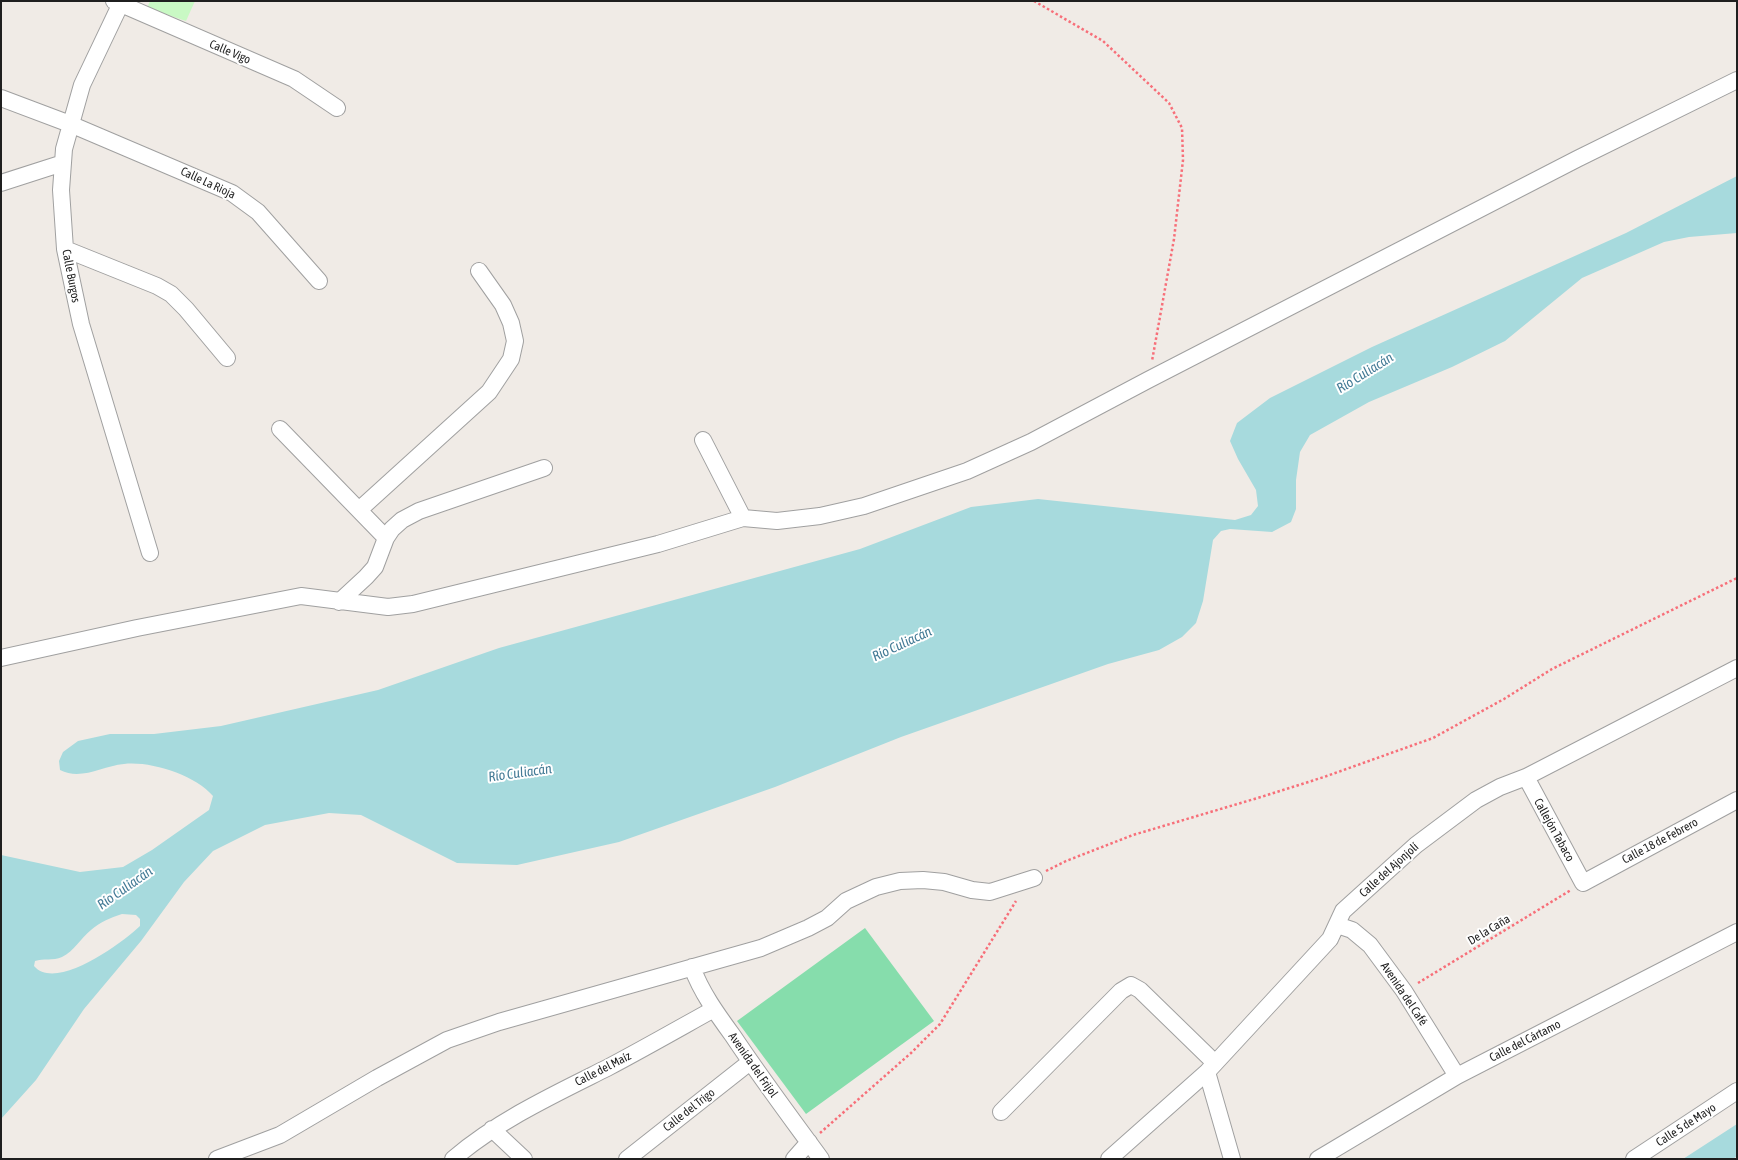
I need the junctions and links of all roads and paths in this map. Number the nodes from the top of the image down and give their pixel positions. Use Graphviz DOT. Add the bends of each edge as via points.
graph roads {
  1 [pos="1034,1"];
  2 [pos="119,2"];
  3 [pos="1737,80"];
  4 [pos="1,98"];
  5 [pos="337,108"];
  6 [pos="70,124"];
  7 [pos="63,163"];
  8 [pos="1,183"];
  9 [pos="65,249"];
  10 [pos="479,270"];
  11 [pos="319,281"];
  12 [pos="227,358"];
  13 [pos="1148,380"];
  14 [pos="280,429"];
  15 [pos="703,440"];
  16 [pos="544,468"];
  17 [pos="359,510"];
  18 [pos="743,518"];
  19 [pos="386,538"];
  20 [pos="150,553"];
  21 [pos="1737,578"];
  22 [pos="338,602"];
  23 [pos="1,658"];
  24 [pos="1737,668"];
  25 [pos="1526,777"];
  26 [pos="1737,800"];
  27 [pos="1034,878"];
  28 [pos="1583,883"];
  29 [pos="1017,899"];
  30 [pos="1337,925"];
  31 [pos="1737,932"];
  32 [pos="692,967"];
  33 [pos="1404,991"];
  34 [pos="714,1009"];
  35 [pos="750,1062"];
  36 [pos="1211,1067"];
  37 [pos="1457,1076"];
  38 [pos="1737,1091"];
  39 [pos="1002,1112"];
  40 [pos="492,1129"];
  41 [pos="809,1142"];
  42 [pos="217,1159"];
  43 [pos="453,1159"];
  44 [pos="524,1159"];
  45 [pos="627,1159"];
  46 [pos="794,1159"];
  47 [pos="821,1159"];
  48 [pos="1109,1159"];
  49 [pos="1232,1159"];
  50 [pos="1318,1159"];
  51 [pos="1634,1159"];
  1 -- 13 [label="path" via="1102,41 1169,104 1182,128 1184,160 1174,239"];
  2 -- 5 [label="street, Calle Vigo" via="294,79"];
  2 -- 6 [label="street, Calle Burgos" via="82,85"];
  3 -- 13 [label="street"];
  4 -- 6 [label="street, Calle La Rioja"];
  6 -- 7 [label="street, Calle Burgos"];
  6 -- 11 [label="street, Calle La Rioja" via="232,193 258,212"];
  7 -- 8 [label="street"];
  7 -- 9 [label="street, Calle Burgos" via="61,190"];
  9 -- 12 [label="street" via="171,294"];
  9 -- 20 [label="street, Calle Burgos" via="81,324"];
  10 -- 17 [label="street" via="503,304 511,323 515,341 511,359 489,392"];
  13 -- 18 [label="street" via="1031,442 967,471 864,506 820,516 777,521"];
  14 -- 17 [label="street"];
  15 -- 18 [label="street"];
  16 -- 19 [label="street" via="419,511 402,520"];
  17 -- 19 [label="street"];
  18 -- 22 [label="street" via="658,544 414,604 388,607"];
  19 -- 22 [label="street" via="375,567"];
  21 -- 27 [label="path" via="1552,669 1433,738 1279,792 1133,835 1066,861"];
  22 -- 23 [label="street" via="300,596"];
  24 -- 25 [label="street, Calle del Ajonjolí"];
  25 -- 28 [label="street, Callejón Tabaco"];
  25 -- 30 [label="street, Calle del Ajonjolí" via="1476,800 1416,845 1343,911"];
  26 -- 28 [label="street, Calle 18 de Febrero"];
  27 -- 32 [label="street" via="990,892 923,880 876,887 846,901 827,918 784,939"];
  28 -- 33 [label="path, De la Caña"];
  29 -- 41 [label="path" via="940,1024 912,1053"];
  30 -- 33 [label="street, Avenida del Café" via="1352,930 1370,945"];
  30 -- 36 [label="street, Calle del Ajonjolí" via="1330,939"];
  31 -- 37 [label="street, Calle del Cártamo"];
  32 -- 34 [label="street, Avenida del Frijol" via="697,982"];
  32 -- 42 [label="street" via="472,1030 422,1052 280,1136"];
  33 -- 37 [label="street, Avenida del Café"];
  34 -- 35 [label="street, Avenida del Frijol"];
  34 -- 40 [label="street, Calle del Maíz"];
  35 -- 41 [label="street, Avenida del Frijol"];
  35 -- 45 [label="street, Calle del Trigo"];
  36 -- 39 [label="street" via="1140,990 1131,985"];
  36 -- 48 [label="street, Calle del Ajonjolí"];
  36 -- 49 [label="street"];
  37 -- 50 [label="street, Calle del Cártamo"];
  38 -- 51 [label="street, Calle 5 de Mayo"];
  40 -- 43 [label="street, Calle del Maíz"];
  40 -- 44 [label="street"];
  41 -- 46 [label="street"];
  41 -- 47 [label="street, Avenida del Frijol"];
}
